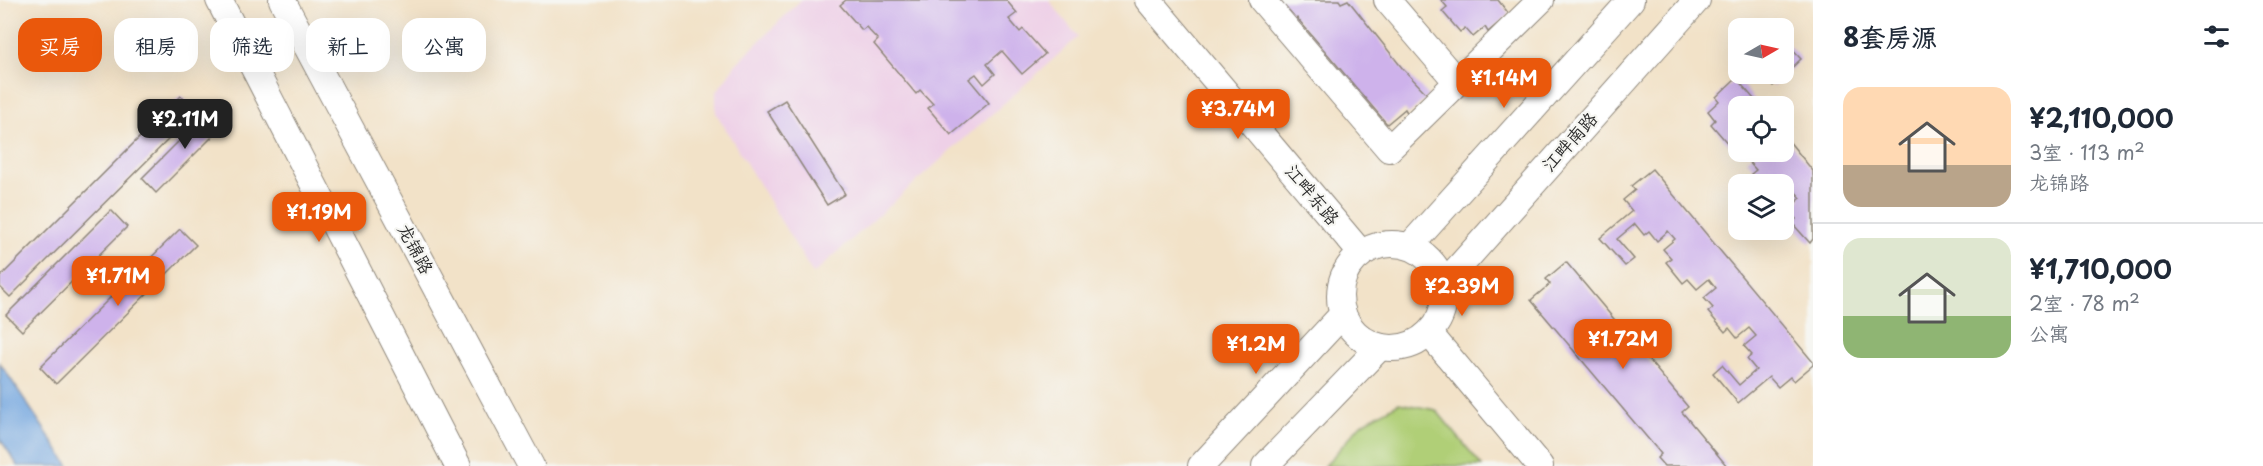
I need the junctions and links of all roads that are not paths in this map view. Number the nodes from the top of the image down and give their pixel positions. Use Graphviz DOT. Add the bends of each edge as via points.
graph roads {
  1 [pos="219,0"];
  2 [pos="282,0"];
  3 [pos="1148,0"];
  4 [pos="1262,0"];
  5 [pos="1387,0"];
  6 [pos="1631,0"];
  7 [pos="1697,0"];
  8 [pos="1538,1"];
  9 [pos="1457,82"];
  10 [pos="1410,246"];
  11 [pos="1361,253"];
  12 [pos="1443,285"];
  13 [pos="1343,314"];
  14 [pos="1429,333"];
  15 [pos="1380,347"];
  16 [pos="458,466"];
  17 [pos="531,466"];
  18 [pos="1201,466"];
  19 [pos="1265,466"];
  20 [pos="1540,466"];
  1 -- 16 [label="street"];
  2 -- 17 [label="street, 龙锦路"];
  3 -- 11 [label="street, 江畔东路"];
  4 -- 9 [label="street" via="1389,149"];
  5 -- 9 [label="street"];
  6 -- 10 [label="street"];
  7 -- 12 [label="street, 江畔南路"];
  8 -- 9 [label="street"];
  10 -- 11 [label="street" via="1376,245"];
  10 -- 12 [label="street" via="1437,268"];
  11 -- 13 [label="street" via="1341,280"];
  12 -- 14 [label="street" via="1442,310"];
  13 -- 15 [label="street" via="1351,330"];
  13 -- 18 [label="street"];
  14 -- 15 [label="street" via="1398,348"];
  14 -- 20 [label="street"];
  15 -- 19 [label="street"];
}
